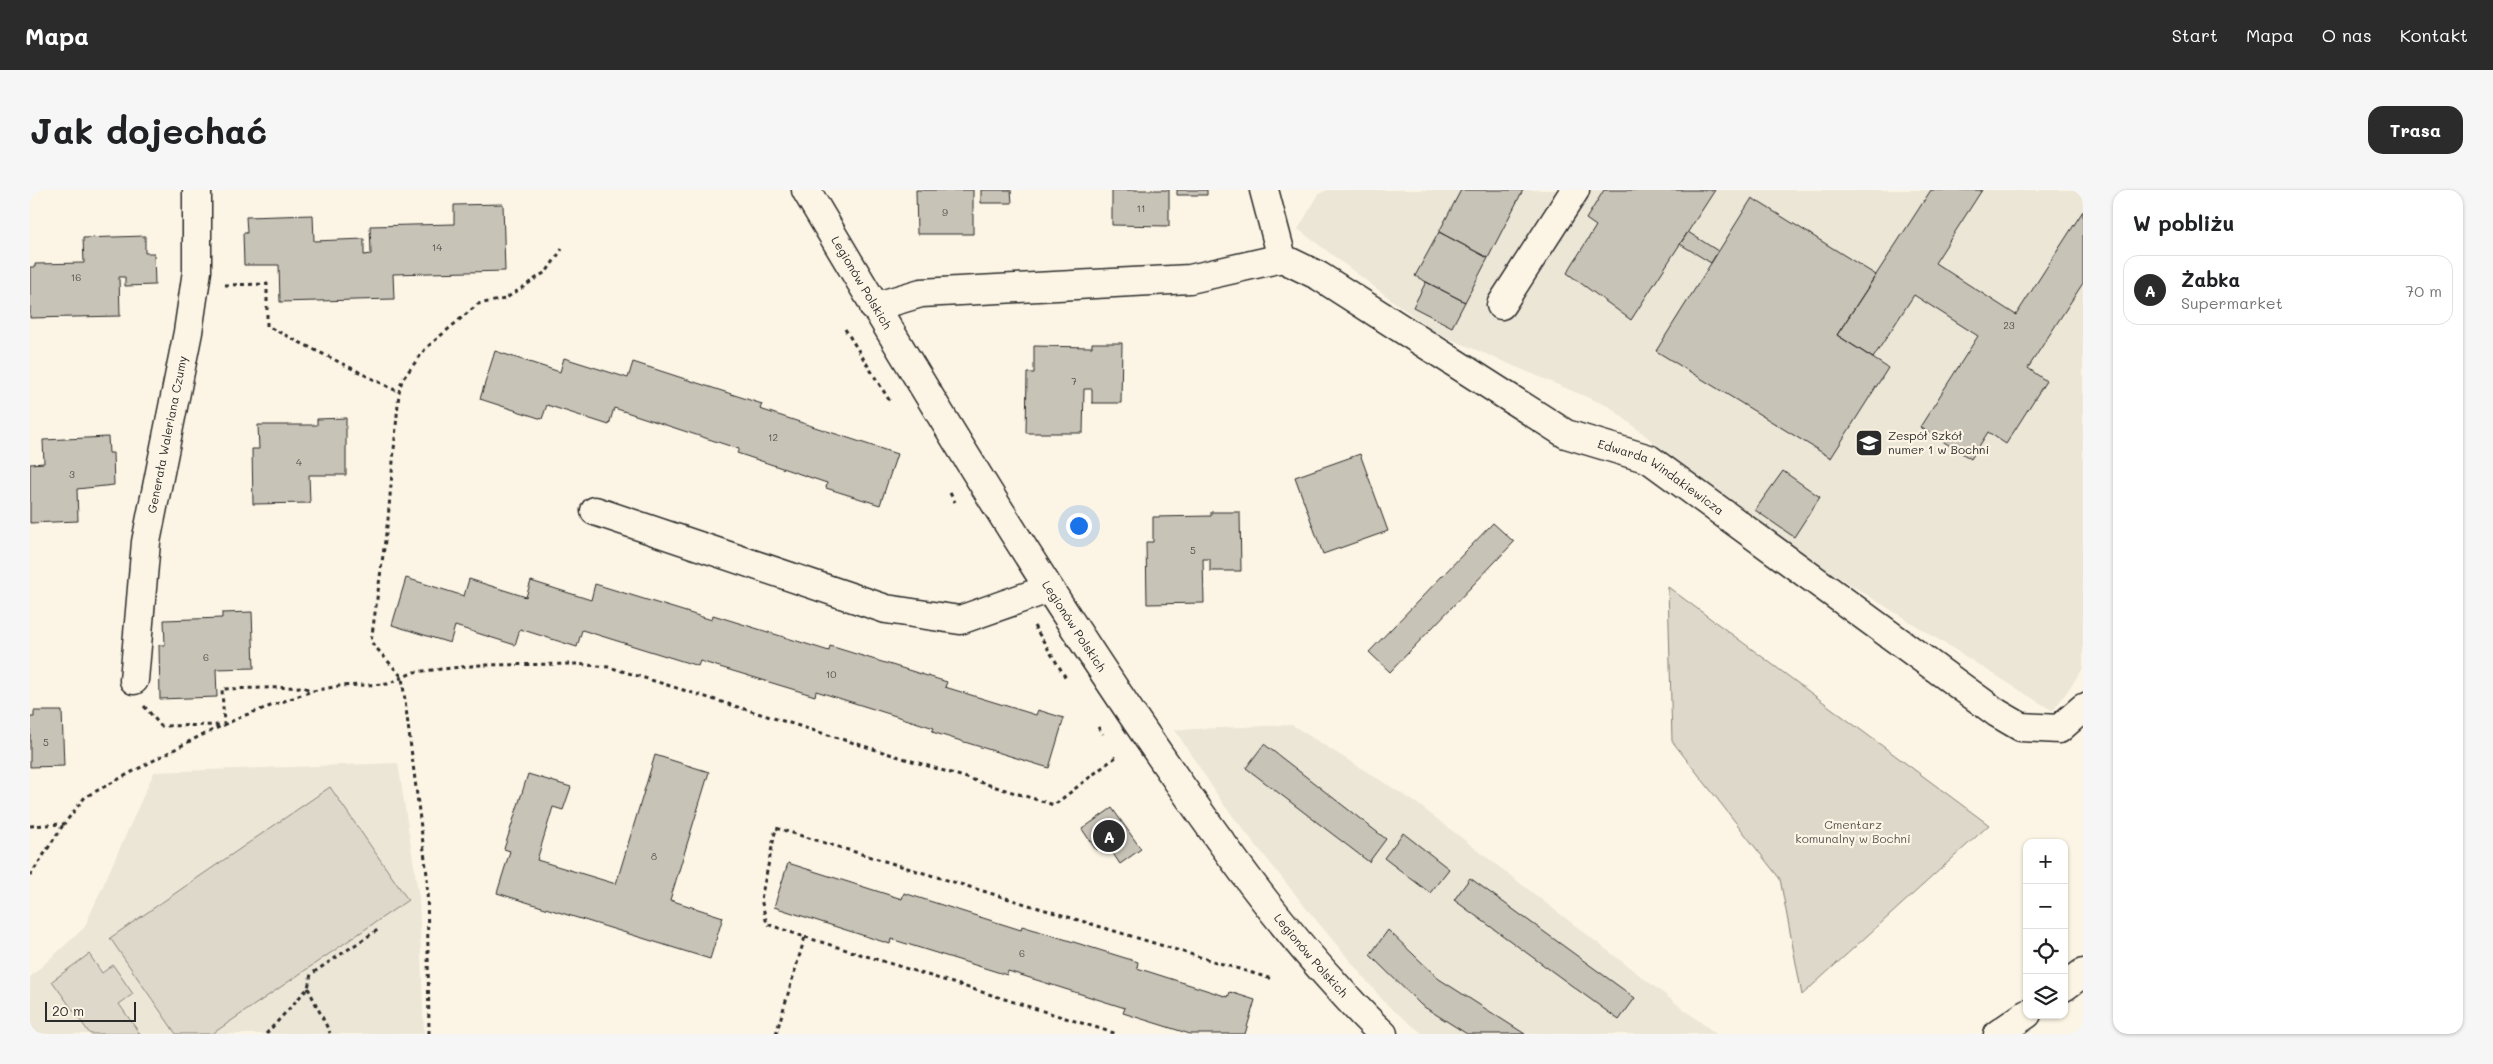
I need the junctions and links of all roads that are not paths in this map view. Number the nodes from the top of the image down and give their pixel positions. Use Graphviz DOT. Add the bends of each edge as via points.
graph roads {
  1 [pos="198,190"];
  2 [pos="806,190"];
  3 [pos="1264,190"];
  4 [pos="1575,190"];
  5 [pos="1282,258"];
  6 [pos="1501,305"];
  7 [pos="874,307"];
  8 [pos="595,510"];
  9 [pos="1048,589"];
  10 [pos="134,680"];
  11 [pos="2083,708"];
  12 [pos="2083,973"];
  13 [pos="2068,984"];
  14 [pos="2023,1017"];
  15 [pos="1383,1034"];
  16 [pos="1998,1034"];
  1 -- 10 [label="street, Generała Waleriana Czumy" via="195,285 146,542"];
  2 -- 7 [label="street, Legionów Polskich"];
  3 -- 5 [label="street"];
  4 -- 6 [label="street"];
  5 -- 7 [label="street" via="1190,279 922,294"];
  5 -- 11 [label="street, Edwarda Windakiewicza" via="1319,276 1566,434 1650,459 1997,713 2021,727 2059,729"];
  7 -- 9 [label="street, Legionów Polskich"];
  8 -- 9 [label="street" via="886,609 960,620"];
  9 -- 15 [label="street, Legionów Polskich" via="1118,696 1237,865 1306,953"];
  12 -- 13 [label="street"];
  14 -- 16 [label="street"];
}
